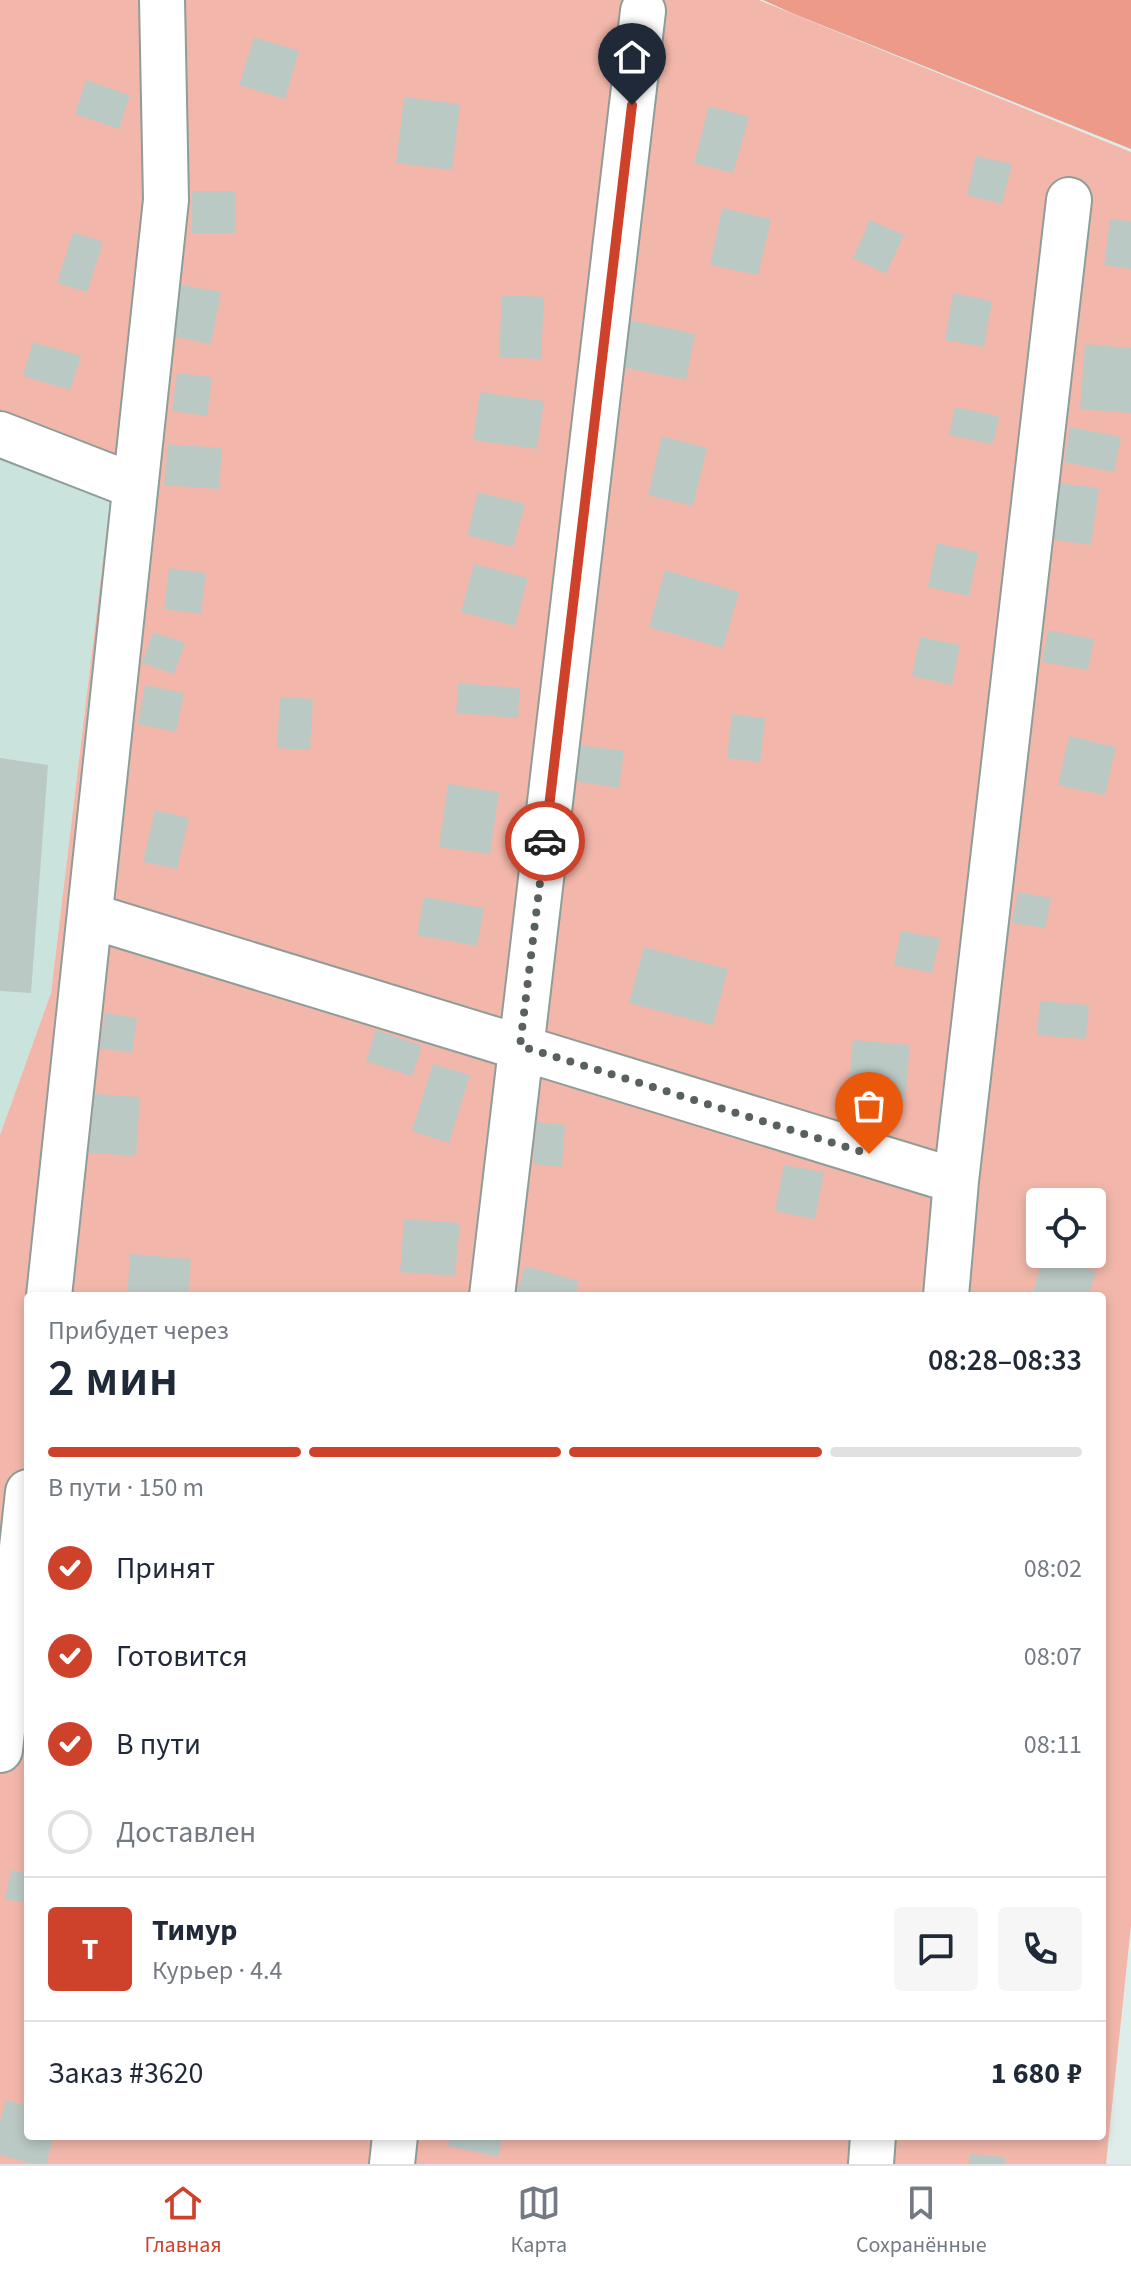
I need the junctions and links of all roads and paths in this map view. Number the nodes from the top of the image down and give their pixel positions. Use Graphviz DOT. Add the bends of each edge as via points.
graph roads {
  1 [pos="162,0"];
  2 [pos="643,11"];
  3 [pos="1069,200"];
  4 [pos="0,434"];
  5 [pos="134,486"];
  6 [pos="91,916"];
  7 [pos="520,1046"];
  8 [pos="956,1181"];
  9 [pos="49,1292"];
  10 [pos="492,1292"];
  11 [pos="946,1292"];
  12 [pos="24,1529"];
  13 [pos="0,1750"];
  14 [pos="395,2140"];
  15 [pos="873,2140"];
  16 [pos="392,2164"];
  17 [pos="871,2164"];
  1 -- 5 [label="street" via="166,200"];
  2 -- 7 [label="street"];
  3 -- 8 [label="street"];
  4 -- 5 [label="street"];
  5 -- 6 [label="street"];
  6 -- 7 [label="street"];
  6 -- 9 [label="street"];
  7 -- 8 [label="street"];
  7 -- 10 [label="street"];
  8 -- 11 [label="street"];
  12 -- 13 [label="street"];
  14 -- 16 [label="street"];
  15 -- 17 [label="street"];
}
